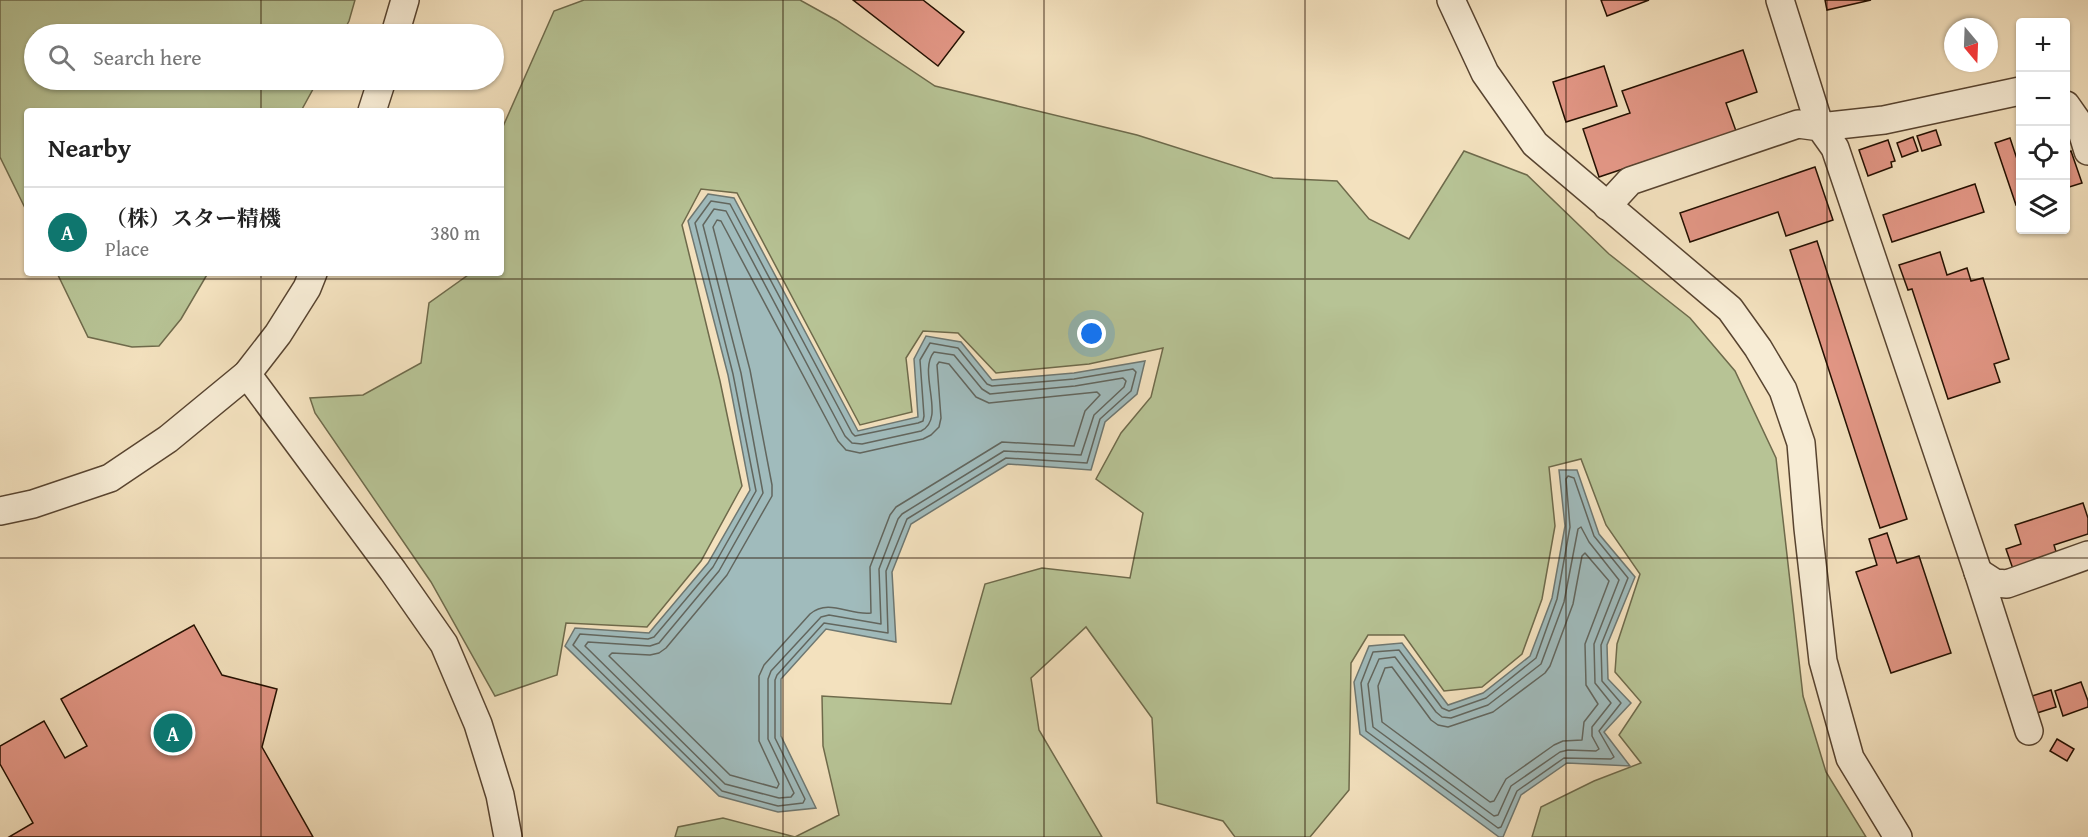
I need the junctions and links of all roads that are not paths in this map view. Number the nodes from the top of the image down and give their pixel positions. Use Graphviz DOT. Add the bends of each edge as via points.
graph roads {
  1 [pos="405,0"];
  2 [pos="1451,0"];
  3 [pos="1780,0"];
  4 [pos="398,24"];
  5 [pos="379,90"];
  6 [pos="2016,92"];
  7 [pos="373,108"];
  8 [pos="2070,111"];
  9 [pos="1820,128"];
  10 [pos="2088,151"];
  11 [pos="1607,206"];
  12 [pos="312,276"];
  13 [pos="247,374"];
  14 [pos="0,511"];
  15 [pos="2088,555"];
  16 [pos="1978,572"];
  17 [pos="2029,731"];
  18 [pos="508,837"];
  19 [pos="1898,837"];
  1 -- 4 [label="street"];
  2 -- 11 [label="street" via="1485,73 1535,144"];
  3 -- 9 [label="street"];
  5 -- 7 [label="street"];
  6 -- 9 [label="street" via="1884,120"];
  8 -- 10 [label="street" via="2080,125"];
  9 -- 11 [label="street" via="1798,124 1630,181"];
  9 -- 16 [label="street" via="1835,148"];
  11 -- 19 [label="street" via="1730,309 1784,390 1801,443 1823,661 1850,758"];
  12 -- 13 [label="street" via="278,334"];
  13 -- 14 [label="street" via="168,439 110,478"];
  13 -- 18 [label="street" via="444,644 478,724 500,795"];
  15 -- 16 [label="street" via="2007,584 1995,583"];
  16 -- 17 [label="street"];
}
